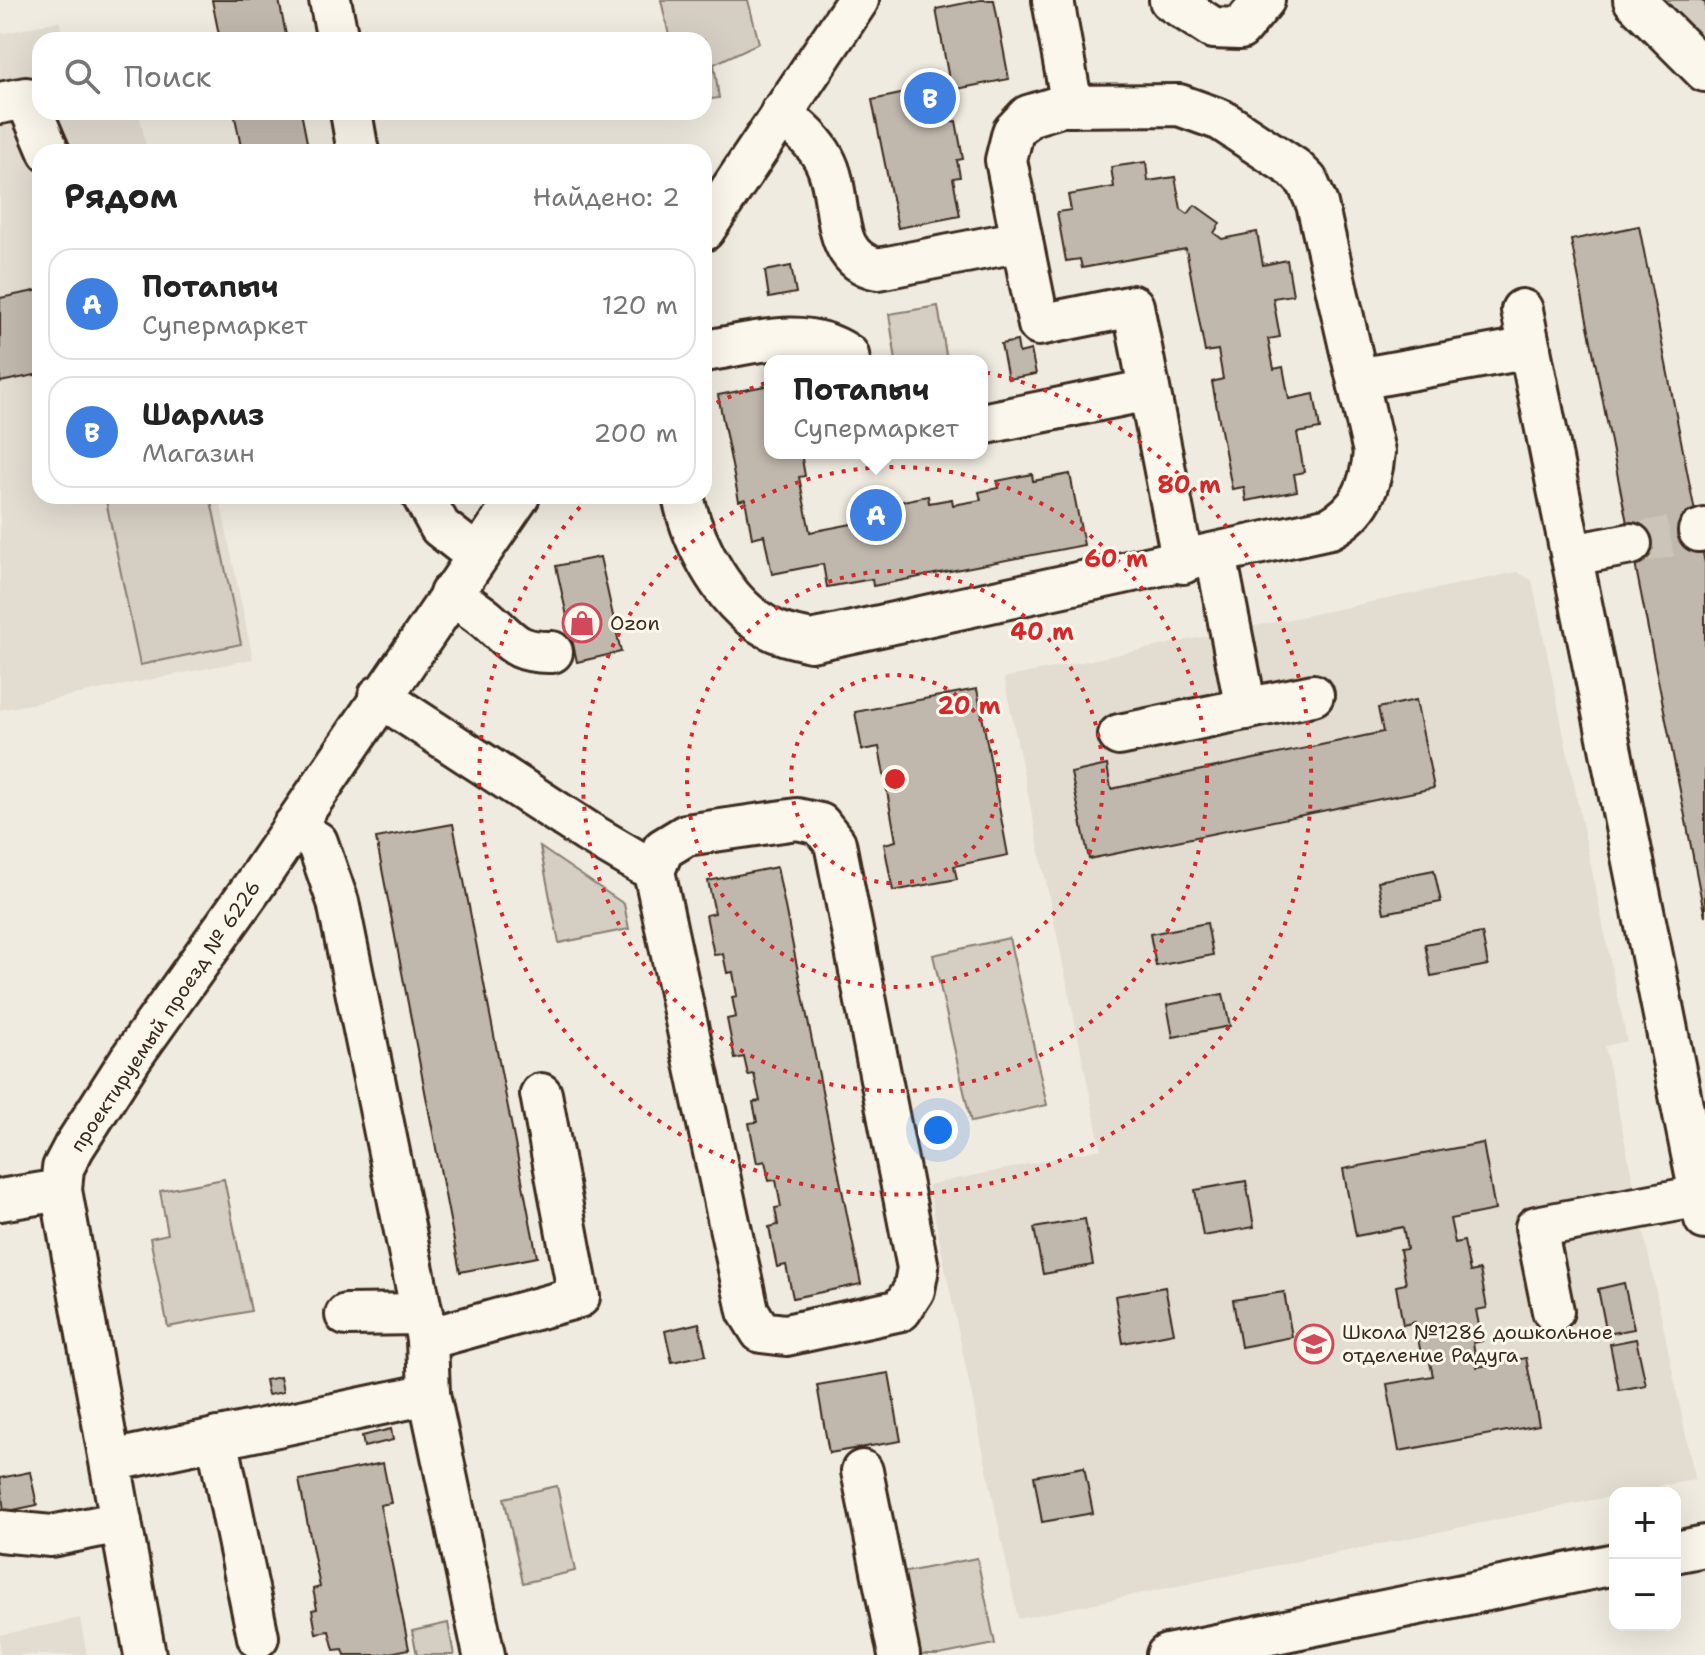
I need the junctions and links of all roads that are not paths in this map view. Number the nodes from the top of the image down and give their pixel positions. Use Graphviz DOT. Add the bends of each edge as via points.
graph roads {
  1 [pos="330,0"];
  2 [pos="858,0"];
  3 [pos="1053,0"];
  4 [pos="1170,0"];
  5 [pos="1264,0"];
  6 [pos="1634,0"];
  7 [pos="336,32"];
  8 [pos="1705,71"];
  9 [pos="0,103"];
  10 [pos="1072,106"];
  11 [pos="32,112"];
  12 [pos="781,113"];
  13 [pos="35,120"];
  14 [pos="352,120"];
  15 [pos="46,144"];
  16 [pos="357,144"];
  17 [pos="712,218"];
  18 [pos="1022,241"];
  19 [pos="712,350"];
  20 [pos="848,355"];
  21 [pos="1358,379"];
  22 [pos="1149,390"];
  23 [pos="988,423"];
  24 [pos="427,504"];
  25 [pos="513,504"];
  26 [pos="686,504"];
  27 [pos="1631,544"];
  28 [pos="476,555"];
  29 [pos="1572,555"];
  30 [pos="1199,559"];
  31 [pos="450,594"];
  32 [pos="552,652"];
  33 [pos="1313,695"];
  34 [pos="379,696"];
  35 [pos="1246,709"];
  36 [pos="1119,735"];
  37 [pos="293,827"];
  38 [pos="654,871"];
  39 [pos="541,1094"];
  40 [pos="61,1190"];
  41 [pos="0,1200"];
  42 [pos="1703,1208"];
  43 [pos="1553,1311"];
  44 [pos="346,1315"];
  45 [pos="424,1326"];
  46 [pos="429,1394"];
  47 [pos="217,1438"];
  48 [pos="111,1461"];
  49 [pos="862,1471"];
  50 [pos="121,1522"];
  51 [pos="0,1531"];
  52 [pos="1705,1546"];
  53 [pos="1681,1551"];
  54 [pos="1609,1565"];
  55 [pos="258,1637"];
  56 [pos="145,1655"];
  57 [pos="484,1655"];
  58 [pos="899,1655"];
  59 [pos="1167,1655"];
  1 -- 7 [label="street"];
  2 -- 12 [label="street"];
  3 -- 10 [label="street"];
  4 -- 5 [label="street" via="1213,28 1240,29"];
  6 -- 8 [label="street"];
  9 -- 11 [label="street" via="26,98"];
  10 -- 18 [label="street" via="1028,116 1013,132 1006,160"];
  10 -- 21 [label="street" via="1179,105 1221,120 1294,168 1317,204"];
  12 -- 17 [label="street"];
  12 -- 18 [label="street" via="811,139 826,161 844,243 862,266 878,269"];
  13 -- 15 [label="street"];
  14 -- 16 [label="street"];
  18 -- 22 [label="street" via="1039,325 1133,306"];
  19 -- 20 [label="street" via="802,337"];
  21 -- 29 [label="street" via="1526,329"];
  21 -- 30 [label="street" via="1374,452 1372,482 1351,517 1330,528"];
  22 -- 23 [label="street"];
  22 -- 30 [label="street"];
  24 -- 28 [label="street" via="440,527"];
  25 -- 28 [label="street, проектируемый проезд № 6226"];
  26 -- 30 [label="street" via="709,563 736,604 773,630 811,641"];
  27 -- 29 [label="street"];
  28 -- 31 [label="street, проектируемый проезд № 6226"];
  29 -- 42 [label="street"];
  30 -- 35 [label="street"];
  31 -- 32 [label="street" via="514,646"];
  31 -- 34 [label="street, проектируемый проезд № 6226"];
  33 -- 35 [label="street"];
  34 -- 37 [label="street, проектируемый проезд № 6226"];
  34 -- 38 [label="street"];
  35 -- 36 [label="street"];
  37 -- 40 [label="street, проектируемый проезд № 6226" via="82,1134 63,1168"];
  37 -- 45 [label="street" via="317,842 338,902"];
  38 -- 38 [label="street" via="663,849 686,835 797,819 820,824 835,843 918,1268 914,1290 901,1310 786,1335 761,1332 748,1311"];
  39 -- 45 [label="street" via="579,1297"];
  40 -- 41 [label="street"];
  40 -- 48 [label="street, проектируемый проезд № 6226"];
  42 -- 43 [label="street" via="1536,1227"];
  44 -- 45 [label="street"];
  45 -- 46 [label="street"];
  46 -- 47 [label="street"];
  46 -- 57 [label="street"];
  47 -- 48 [label="street"];
  47 -- 55 [label="street"];
  48 -- 50 [label="street, проектируемый проезд № 6226"];
  49 -- 58 [label="street"];
  50 -- 51 [label="street" via="51,1536"];
  50 -- 56 [label="street, проектируемый проезд № 6226"];
  52 -- 53 [label="street"];
  54 -- 59 [label="street"];
}
